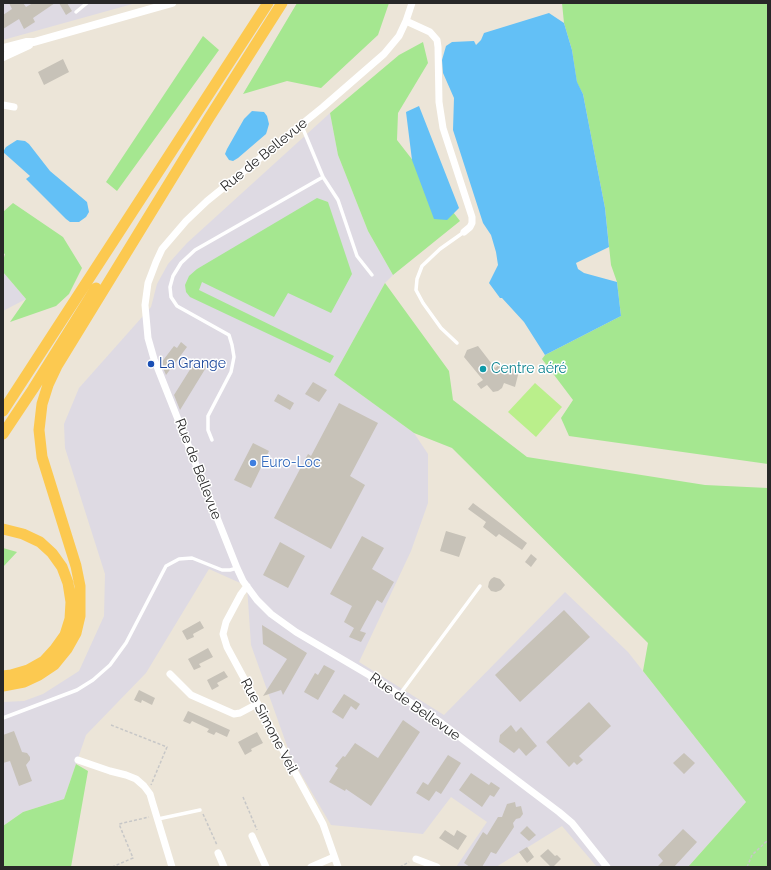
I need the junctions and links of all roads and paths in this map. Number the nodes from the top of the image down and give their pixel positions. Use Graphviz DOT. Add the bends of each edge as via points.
graph roads {
  1 [pos="87,3"];
  2 [pos="172,3"];
  3 [pos="268,3"];
  4 [pos="282,3"];
  5 [pos="412,3"];
  6 [pos="76,12"];
  7 [pos="406,21"];
  8 [pos="34,42"];
  9 [pos="3,48"];
  10 [pos="3,57"];
  11 [pos="3,105"];
  12 [pos="14,106"];
  13 [pos="209,118"];
  14 [pos="301,124"];
  15 [pos="323,177"];
  16 [pos="464,232"];
  17 [pos="372,274"];
  18 [pos="457,343"];
  19 [pos="38,357"];
  20 [pos="3,405"];
  21 [pos="3,411"];
  22 [pos="3,434"];
  23 [pos="212,440"];
  24 [pos="3,529"];
  25 [pos="237,568"];
  26 [pos="247,586"];
  27 [pos="480,586"];
  28 [pos="170,674"];
  29 [pos="3,676"];
  30 [pos="3,686"];
  31 [pos="400,694"];
  32 [pos="257,704"];
  33 [pos="3,718"];
  34 [pos="111,725"];
  35 [pos="78,760"];
  36 [pos="148,792"];
  37 [pos="243,797"];
  38 [pos="200,810"];
  39 [pos="157,818"];
  40 [pos="252,836"];
  41 [pos="768,840"];
  42 [pos="218,853"];
  43 [pos="334,857"];
  44 [pos="416,859"];
  45 [pos="112,867"];
  46 [pos="172,867"];
  47 [pos="224,867"];
  48 [pos="266,867"];
  49 [pos="311,867"];
  50 [pos="338,867"];
  51 [pos="400,867"];
  52 [pos="437,867"];
  53 [pos="607,867"];
  54 [pos="747,867"];
  1 -- 6 [label="lane"];
  2 -- 8 [label="street"];
  3 -- 19 [label="highway"];
  4 -- 13 [label="highway"];
  5 -- 7 [label="street, Rue de Bellevue"];
  7 -- 14 [label="street, Rue de Bellevue" via="399,36 384,54"];
  7 -- 16 [label="street" via="430,32 437,40 439,102 443,128 472,217 470,227"];
  8 -- 9 [label="street"];
  8 -- 10 [label="street"];
  11 -- 12 [label="street"];
  13 -- 22 [label="highway" via="86,303"];
  13 -- 30 [label="highway" via="57,366 48,385 42,404 39,430 42,457 76,566 80,586 80,616 76,633 54,665 24,682"];
  14 -- 15 [label="lane"];
  14 -- 25 [label="street, Rue de Bellevue" via="186,221 162,249 148,283 145,305 148,338 154,359"];
  15 -- 17 [label="lane" via="338,200 356,256"];
  15 -- 23 [label="lane" via="195,250 181,263 173,276 171,298 177,306 229,335 232,345 234,357 231,372 208,416 208,430"];
  16 -- 18 [label="lane" via="422,266 416,290 422,303 441,328"];
  19 -- 20 [label="highway"];
  19 -- 21 [label="highway"];
  24 -- 29 [label="highway" via="40,542 52,553 68,583 71,602 70,619 65,635 55,650 44,661 28,670"];
  25 -- 26 [label="street, Rue de Bellevue"];
  25 -- 33 [label="lane" via="222,570 192,558 179,559 166,566 126,643 110,665 77,690"];
  26 -- 31 [label="street, Rue de Bellevue" via="271,614 296,632"];
  26 -- 32 [label="street, Rue Simone Veil" via="226,622 223,634 227,647"];
  27 -- 31 [label="lane"];
  28 -- 32 [label="street" via="191,695 234,714 240,714"];
  31 -- 53 [label="street, Rue de Bellevue" via="559,812"];
  32 -- 43 [label="street, Rue Simone Veil" via="321,819"];
  34 -- 36 [label="path" via="167,747"];
  35 -- 36 [label="street" via="136,779"];
  36 -- 39 [label="street"];
  37 -- 40 [label="path" via="257,828"];
  38 -- 39 [label="lane"];
  38 -- 42 [label="path" via="219,849"];
  39 -- 45 [label="path" via="119,824 133,858"];
  39 -- 46 [label="street"];
  40 -- 48 [label="street"];
  41 -- 54 [label="path" via="752,855"];
  42 -- 47 [label="street"];
  43 -- 49 [label="street"];
  43 -- 50 [label="street, Rue Simone Veil"];
  44 -- 51 [label="path"];
  44 -- 52 [label="street"];
}
